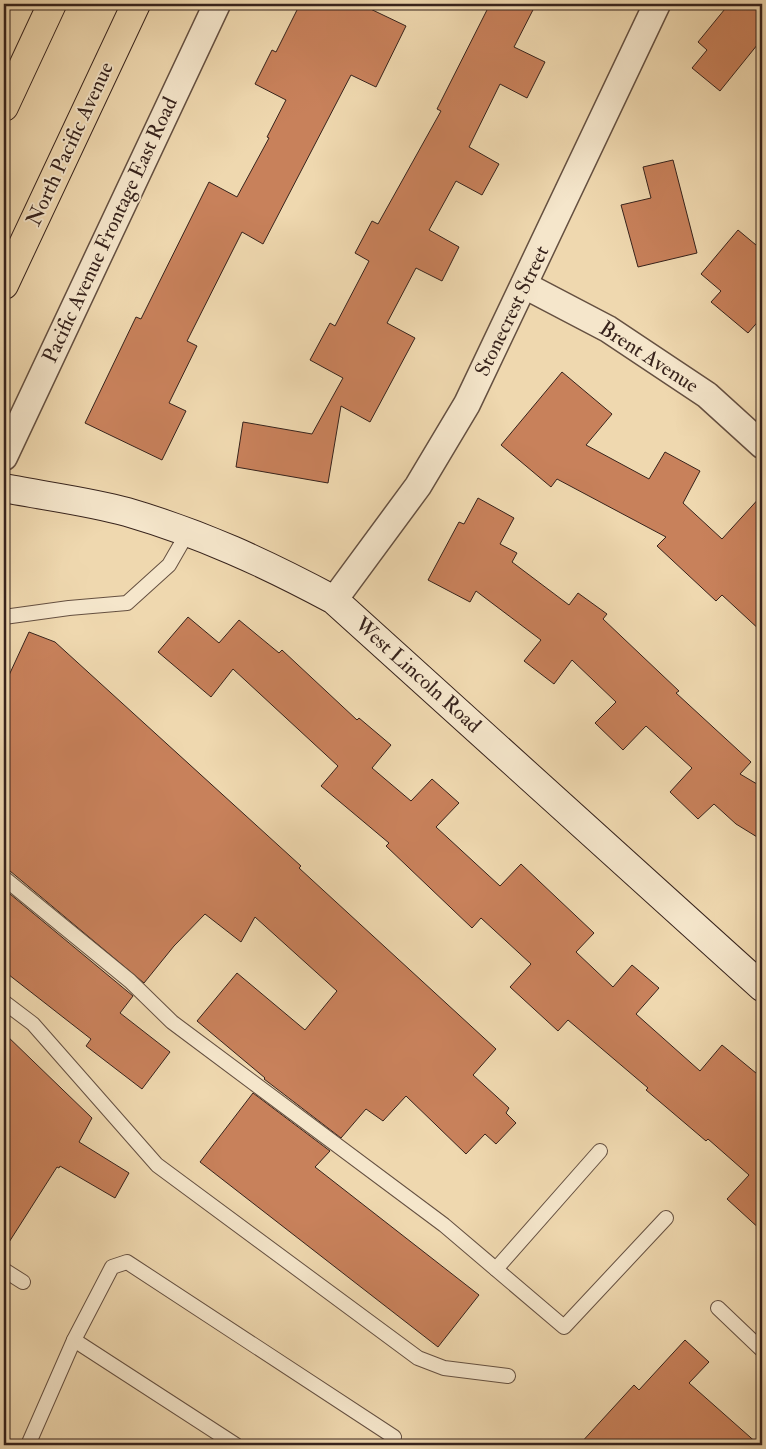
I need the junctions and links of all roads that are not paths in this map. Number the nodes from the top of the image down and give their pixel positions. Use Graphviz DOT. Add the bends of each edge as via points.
graph roads {
  1 [pos="52,4"];
  2 [pos="136,4"];
  3 [pos="217,4"];
  4 [pos="657,4"];
  5 [pos="4,107"];
  6 [pos="4,284"];
  7 [pos="524,285"];
  8 [pos="762,445"];
  9 [pos="4,458"];
  10 [pos="4,488"];
  11 [pos="188,532"];
  12 [pos="334,600"];
  13 [pos="4,617"];
  14 [pos="4,878"];
  15 [pos="762,987"];
  16 [pos="4,1002"];
  17 [pos="600,1150"];
  18 [pos="666,1218"];
  19 [pos="496,1269"];
  20 [pos="4,1270"];
  21 [pos="23,1282"];
  22 [pos="718,1308"];
  23 [pos="74,1340"];
  24 [pos="762,1350"];
  25 [pos="508,1376"];
  26 [pos="394,1437"];
  27 [pos="28,1445"];
  28 [pos="236,1445"];
  1 -- 5 [label="main road"];
  2 -- 6 [label="main road, North Pacific Avenue"];
  3 -- 9 [label="street, Pacific Avenue Frontage East Road"];
  4 -- 7 [label="street, Stonecrest Street"];
  7 -- 8 [label="street, Brent Avenue" via="608,329 691,384"];
  7 -- 12 [label="street, Stonecrest Street" via="467,404 418,486"];
  10 -- 11 [label="street, West Lincoln Road" via="125,512"];
  11 -- 12 [label="street, West Lincoln Road" via="270,565"];
  11 -- 13 [label="lane" via="169,565 127,603"];
  12 -- 15 [label="street, West Lincoln Road"];
  14 -- 19 [label="lane" via="130,981 172,1022 444,1225"];
  16 -- 25 [label="lane" via="33,1024 157,1165 418,1358 444,1368"];
  17 -- 19 [label="lane"];
  18 -- 19 [label="lane" via="564,1326"];
  20 -- 21 [label="lane"];
  22 -- 24 [label="lane"];
  23 -- 26 [label="lane" via="112,1267 128,1262"];
  23 -- 27 [label="lane"];
  23 -- 28 [label="lane"];
}
